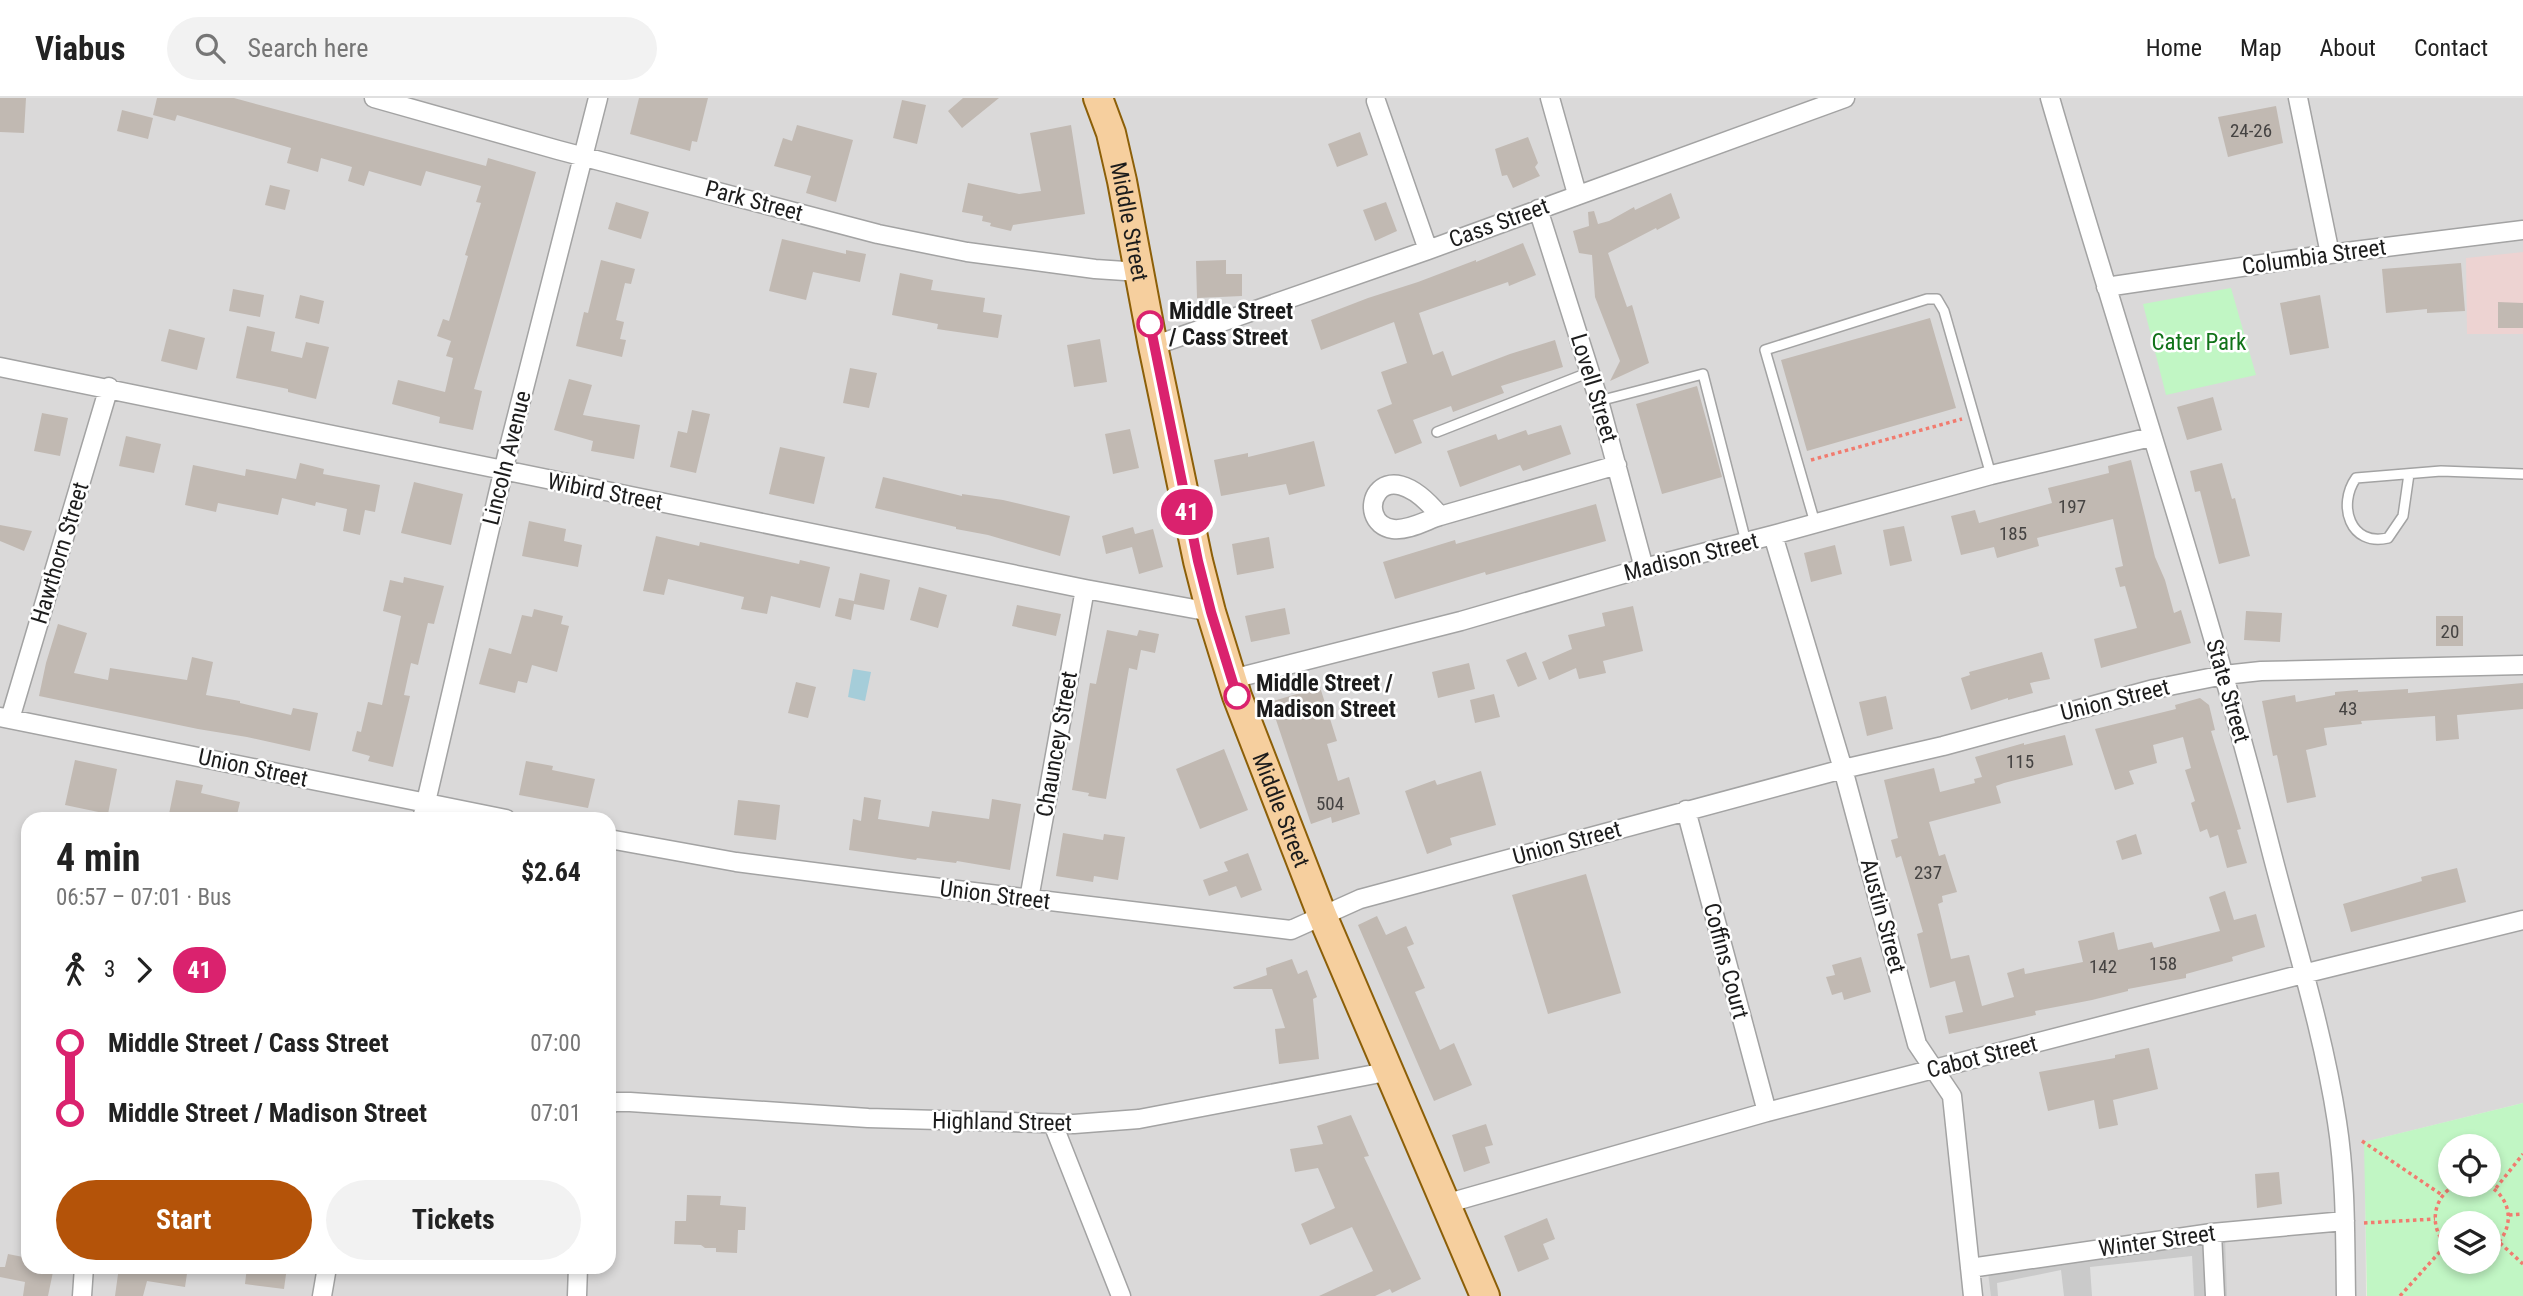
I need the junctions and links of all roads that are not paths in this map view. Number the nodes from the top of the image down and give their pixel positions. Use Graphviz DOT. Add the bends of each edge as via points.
graph roads {
  1 [pos="374,98"];
  2 [pos="598,98"];
  3 [pos="1098,98"];
  4 [pos="1550,98"];
  5 [pos="1845,98"];
  6 [pos="2050,98"];
  7 [pos="2298,98"];
  8 [pos="1376,101"];
  9 [pos="582,156"];
  10 [pos="1577,194"];
  11 [pos="1538,209"];
  12 [pos="2523,230"];
  13 [pos="1428,250"];
  14 [pos="2330,254"];
  15 [pos="1140,272"];
  16 [pos="2106,287"];
  17 [pos="1153,346"];
  18 [pos="0,367"];
  19 [pos="1590,372"];
  20 [pos="108,387"];
  21 [pos="1599,401"];
  22 [pos="1437,432"];
  23 [pos="2151,437"];
  24 [pos="1617,465"];
  25 [pos="503,471"];
  26 [pos="2409,474"];
  27 [pos="2523,474"];
  28 [pos="1991,475"];
  29 [pos="1440,516"];
  30 [pos="1815,523"];
  31 [pos="1773,535"];
  32 [pos="1746,542"];
  33 [pos="1644,568"];
  34 [pos="1085,589"];
  35 [pos="1211,612"];
  36 [pos="2523,664"];
  37 [pos="2224,675"];
  38 [pos="1232,679"];
  39 [pos="5,718"];
  40 [pos="1843,769"];
  41 [pos="1686,810"];
  42 [pos="424,811"];
  43 [pos="616,840"];
  44 [pos="1029,899"];
  45 [pos="1322,915"];
  46 [pos="2523,920"];
  47 [pos="2303,974"];
  48 [pos="1933,1069"];
  49 [pos="1391,1071"];
  50 [pos="616,1102"];
  51 [pos="1767,1111"];
  52 [pos="1053,1124"];
  53 [pos="1444,1204"];
  54 [pos="2345,1221"];
  55 [pos="2212,1233"];
  56 [pos="1970,1268"];
  57 [pos="84,1274"];
  58 [pos="326,1274"];
  59 [pos="578,1274"];
  60 [pos="82,1296"];
  61 [pos="322,1296"];
  62 [pos="577,1296"];
  63 [pos="1121,1296"];
  64 [pos="1485,1296"];
  65 [pos="1973,1296"];
  66 [pos="2215,1296"];
  67 [pos="2346,1296"];
  1 -- 9 [label="street, Park Street"];
  2 -- 9 [label="street, Lincoln Avenue"];
  3 -- 15 [label="main road, Middle Street" via="1111,133"];
  4 -- 10 [label="street"];
  5 -- 10 [label="street, Cass Street"];
  6 -- 16 [label="street, State Street"];
  7 -- 14 [label="street"];
  8 -- 13 [label="street"];
  9 -- 15 [label="street, Park Street" via="878,234 967,252"];
  9 -- 25 [label="street, Lincoln Avenue"];
  10 -- 11 [label="street, Cass Street"];
  11 -- 13 [label="street, Cass Street"];
  11 -- 19 [label="street, Lovell Street"];
  12 -- 14 [label="street, Columbia Street"];
  13 -- 17 [label="street, Cass Street"];
  14 -- 16 [label="street, Columbia Street"];
  15 -- 17 [label="main road, Middle Street"];
  16 -- 23 [label="street, State Street"];
  17 -- 35 [label="main road, Middle Street"];
  18 -- 20 [label="street, Wibird Street"];
  19 -- 21 [label="street, Lovell Street"];
  19 -- 22 [label="lane"];
  20 -- 25 [label="street, Wibird Street"];
  20 -- 39 [label="street, Hawthorn Street"];
  21 -- 24 [label="street, Lovell Street"];
  21 -- 32 [label="lane" via="1703,374"];
  23 -- 28 [label="street, Madison Street"];
  23 -- 37 [label="street, State Street"];
  24 -- 29 [label="street"];
  24 -- 33 [label="street, Lovell Street"];
  25 -- 34 [label="street, Wibird Street"];
  25 -- 42 [label="street, Lincoln Avenue"];
  26 -- 26 [label="lane" via="2356,478 2347,502 2356,530 2366,538 2388,538 2403,516"];
  26 -- 27 [label="lane"];
  28 -- 30 [label="street, Madison Street"];
  28 -- 30 [label="lane" via="1944,311 1937,299 1927,299 1765,350"];
  30 -- 31 [label="street, Madison Street"];
  31 -- 32 [label="street, Madison Street"];
  31 -- 40 [label="street, Austin Street"];
  32 -- 33 [label="street, Madison Street"];
  33 -- 38 [label="street, Madison Street" via="1461,621"];
  34 -- 35 [label="street, Wibird Street"];
  34 -- 44 [label="street, Chauncey Street"];
  35 -- 38 [label="main road, Middle Street"];
  36 -- 37 [label="street, Union Street"];
  37 -- 40 [label="street, Union Street"];
  37 -- 47 [label="street, State Street"];
  38 -- 45 [label="main road, Middle Street"];
  39 -- 42 [label="street, Union Street"];
  40 -- 41 [label="street, Union Street"];
  40 -- 48 [label="street, Austin Street" via="1917,1044"];
  41 -- 45 [label="street, Union Street" via="1360,899"];
  41 -- 51 [label="street, Coffins Court"];
  43 -- 44 [label="street, Union Street" via="736,862"];
  44 -- 45 [label="street, Union Street" via="1291,930"];
  45 -- 49 [label="main road, Middle Street"];
  46 -- 47 [label="street, Cabot Street"];
  47 -- 48 [label="street, Cabot Street"];
  47 -- 54 [label="street, State Street" via="2337,1123"];
  48 -- 51 [label="street, Cabot Street"];
  48 -- 56 [label="street, Austin Street" via="1952,1096"];
  49 -- 52 [label="street, Highland Street" via="1139,1119"];
  49 -- 53 [label="main road, Middle Street"];
  50 -- 52 [label="street, Highland Street"];
  51 -- 53 [label="street, Cabot Street"];
  52 -- 63 [label="street"];
  53 -- 64 [label="main road, Middle Street"];
  54 -- 55 [label="street, Winter Street"];
  54 -- 67 [label="street, State Street"];
  55 -- 56 [label="street, Winter Street"];
  55 -- 66 [label="street"];
  56 -- 65 [label="street, Austin Street"];
  57 -- 60 [label="street"];
  58 -- 61 [label="street"];
  59 -- 62 [label="street"];
}
